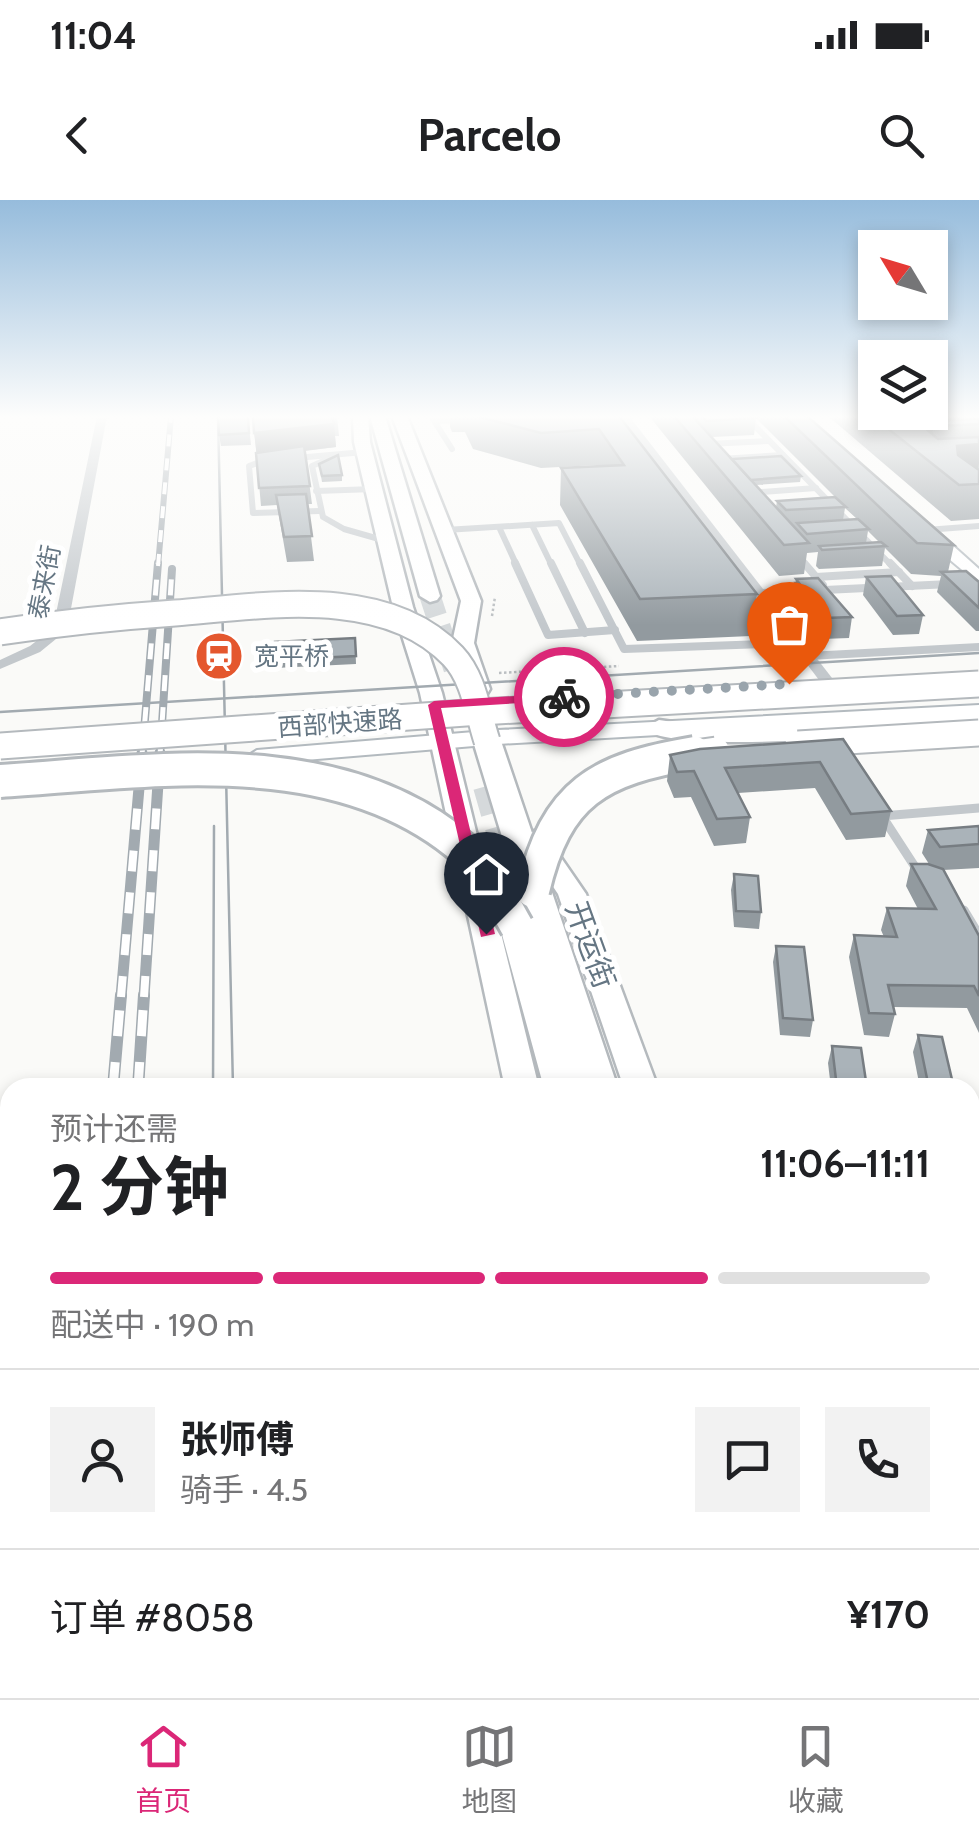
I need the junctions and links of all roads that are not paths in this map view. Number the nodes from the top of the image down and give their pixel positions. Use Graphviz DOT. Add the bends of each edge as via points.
graph roads {
  1 [pos="88,486"];
  2 [pos="251,486"];
  3 [pos="315,486"];
  4 [pos="398,486"];
  5 [pos="427,486"];
  6 [pos="678,486"];
  7 [pos="374,488"];
  8 [pos="816,488"];
  9 [pos="316,491"];
  10 [pos="827,499"];
  11 [pos="808,500"];
  12 [pos="753,504"];
  13 [pos="835,508"];
  14 [pos="816,509"];
  15 [pos="319,511"];
  16 [pos="910,516"];
  17 [pos="532,525"];
  18 [pos="979,526"];
  19 [pos="499,527"];
  20 [pos="445,530"];
  21 [pos="924,530"];
  22 [pos="858,531"];
  23 [pos="838,532"];
  24 [pos="386,541"];
  25 [pos="791,548"];
  26 [pos="881,554"];
  27 [pos="861,556"];
  28 [pos="821,558"];
  29 [pos="801,560"];
  30 [pos="899,572"];
  31 [pos="816,577"];
  32 [pos="979,581"];
  33 [pos="912,586"];
  34 [pos="827,590"];
  35 [pos="761,593"];
  36 [pos="430,596"];
  37 [pos="471,601"];
  38 [pos="402,607"];
  39 [pos="744,612"];
  40 [pos="614,630"];
  41 [pos="0,632"];
  42 [pos="585,632"];
  43 [pos="979,647"];
  44 [pos="0,650"];
  45 [pos="808,656"];
  46 [pos="0,665"];
  47 [pos="979,672"];
  48 [pos="827,682"];
  49 [pos="979,684"];
  50 [pos="979,700"];
  51 [pos="484,702"];
  52 [pos="434,705"];
  53 [pos="979,712"];
  54 [pos="261,718"];
  55 [pos="0,720"];
  56 [pos="979,720"];
  57 [pos="659,728"];
  58 [pos="84,729"];
  59 [pos="979,730"];
  60 [pos="0,733"];
  61 [pos="166,736"];
  62 [pos="498,737"];
  63 [pos="442,741"];
  64 [pos="0,746"];
  65 [pos="256,756"];
  66 [pos="0,760"];
  67 [pos="75,768"];
  68 [pos="0,772"];
  69 [pos="0,781"];
  70 [pos="872,800"];
  71 [pos="979,808"];
  72 [pos="882,816"];
  73 [pos="936,882"];
  74 [pos="960,903"];
  75 [pos="524,909"];
  76 [pos="979,935"];
  77 [pos="520,1078"];
  78 [pos="562,1078"];
  79 [pos="571,1078"];
  80 [pos="594,1078"];
  81 [pos="637,1078"];
  1 -- 46 [label="street, 泰来街" via="60,630"];
  2 -- 15 [label="lane" via="253,513"];
  3 -- 9 [label="lane"];
  4 -- 36 [label="main road"];
  5 -- 20 [label="main road, 开运街"];
  6 -- 35 [label="street"];
  7 -- 9 [label="lane"];
  7 -- 24 [label="main road"];
  8 -- 10 [label="lane"];
  8 -- 12 [label="lane" via="743,493"];
  9 -- 15 [label="lane"];
  10 -- 11 [label="lane"];
  10 -- 13 [label="lane"];
  13 -- 14 [label="lane"];
  13 -- 22 [label="lane"];
  15 -- 24 [label="lane" via="344,530"];
  16 -- 21 [label="main road"];
  17 -- 19 [label="lane"];
  17 -- 40 [label="lane" via="559,523"];
  17 -- 42 [label="lane"];
  18 -- 21 [label="lane"];
  19 -- 20 [label="lane"];
  19 -- 42 [label="lane" via="548,635"];
  20 -- 37 [label="main road, 开运街"];
  21 -- 32 [label="main road"];
  22 -- 23 [label="lane"];
  22 -- 26 [label="lane"];
  24 -- 38 [label="main road"];
  25 -- 29 [label="lane"];
  26 -- 27 [label="lane"];
  26 -- 30 [label="lane"];
  28 -- 29 [label="lane"];
  29 -- 31 [label="lane"];
  30 -- 31 [label="lane"];
  30 -- 33 [label="lane"];
  31 -- 34 [label="lane"];
  32 -- 33 [label="lane"];
  33 -- 34 [label="lane"];
  34 -- 35 [label="lane"];
  35 -- 45 [label="street"];
  37 -- 38 [label="main road" via="433,616"];
  37 -- 51 [label="main road, 开运街" via="462,643"];
  38 -- 52 [label="main road"];
  39 -- 40 [label="lane" via="767,644 624,649"];
  40 -- 42 [label="lane"];
  41 -- 75 [label="highway, bridge" via="288,606 362,612 424,633 464,672"];
  43 -- 45 [label="lane"];
  44 -- 75 [label="highway, bridge" via="84,629 265,616 337,617 401,634 427,652 444,679 514,902"];
  45 -- 48 [label="street"];
  47 -- 48 [label="main road"];
  48 -- 51 [label="main road"];
  49 -- 61 [label="highway, 西部快速路, bridge"];
  50 -- 66 [label="highway, 西部快速路"];
  51 -- 52 [label="main road"];
  51 -- 62 [label="main road, 开运街"];
  52 -- 54 [label="main road"];
  52 -- 63 [label="main road"];
  53 -- 57 [label="main road"];
  55 -- 61 [label="highway, bridge" via="85,734"];
  56 -- 57 [label="highway" via="714,736"];
  57 -- 62 [label="main road"];
  58 -- 60 [label="main road"];
  59 -- 62 [label="main road" via="836,744"];
  59 -- 75 [label="highway, bridge" via="703,752 634,768 588,789 558,818"];
  61 -- 64 [label="highway, 西部快速路, bridge"];
  62 -- 63 [label="main road"];
  62 -- 81 [label="main road, 开运街" via="532,837 572,894"];
  63 -- 65 [label="main road"];
  63 -- 77 [label="main road"];
  67 -- 68 [label="main road"];
  69 -- 75 [label="highway, bridge" via="260,772 342,786 399,807 450,837"];
  70 -- 72 [label="lane"];
  71 -- 72 [label="lane"];
  72 -- 73 [label="lane" via="922,876"];
  74 -- 76 [label="lane"];
  75 -- 78 [label="highway"];
  75 -- 79 [label="main road, 开运街"];
  75 -- 80 [label="highway"];
}
